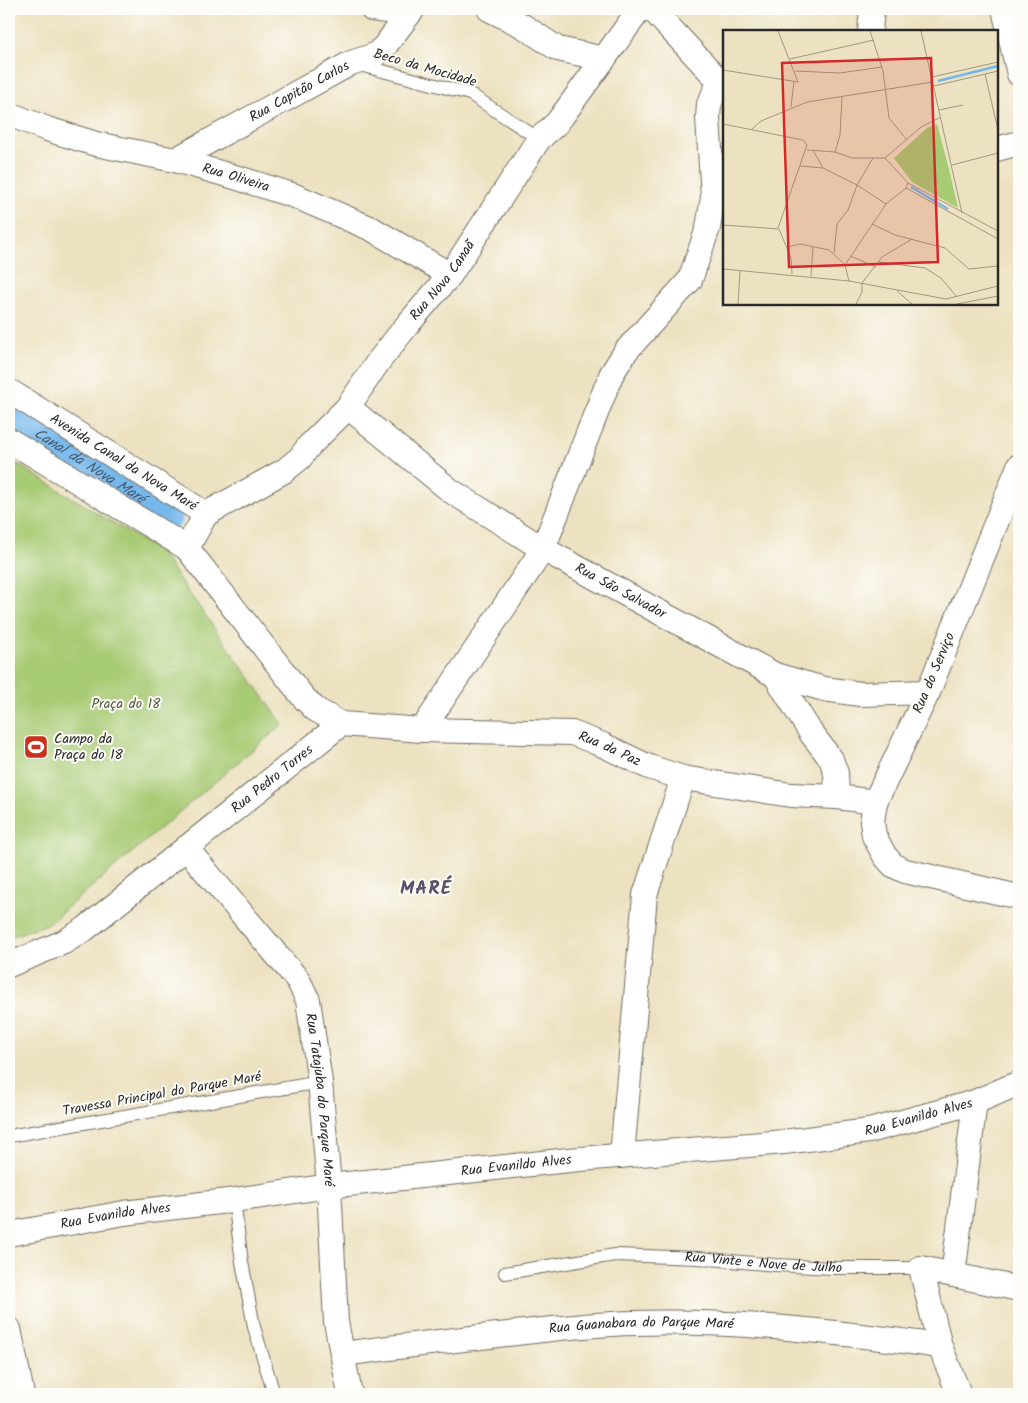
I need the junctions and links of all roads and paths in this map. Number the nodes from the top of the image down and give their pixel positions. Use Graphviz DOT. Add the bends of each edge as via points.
graph roads {
  1 [pos="372,9"];
  2 [pos="489,9"];
  3 [pos="640,9"];
  4 [pos="652,9"];
  5 [pos="872,9"];
  6 [pos="1004,9"];
  7 [pos="411,12"];
  8 [pos="870,30"];
  9 [pos="604,59"];
  10 [pos="351,63"];
  11 [pos="1019,74"];
  12 [pos="722,83"];
  13 [pos="9,114"];
  14 [pos="539,139"];
  15 [pos="1019,142"];
  16 [pos="998,149"];
  17 [pos="174,160"];
  18 [pos="450,275"];
  19 [pos="9,391"];
  20 [pos="348,407"];
  21 [pos="9,440"];
  22 [pos="1019,466"];
  23 [pos="206,514"];
  24 [pos="187,548"];
  25 [pos="543,550"];
  26 [pos="775,675"];
  27 [pos="928,692"];
  28 [pos="341,724"];
  29 [pos="422,730"];
  30 [pos="683,778"];
  31 [pos="837,797"];
  32 [pos="875,802"];
  33 [pos="186,848"];
  34 [pos="1019,897"];
  35 [pos="9,965"];
  36 [pos="320,1082"];
  37 [pos="1019,1083"];
  38 [pos="975,1102"];
  39 [pos="9,1136"];
  40 [pos="622,1156"];
  41 [pos="329,1186"];
  42 [pos="234,1200"];
  43 [pos="9,1234"];
  44 [pos="920,1268"];
  45 [pos="506,1273"];
  46 [pos="953,1275"];
  47 [pos="1019,1289"];
  48 [pos="9,1329"];
  49 [pos="940,1346"];
  50 [pos="343,1354"];
  51 [pos="22,1394"];
  52 [pos="274,1394"];
  53 [pos="350,1394"];
  54 [pos="959,1394"];
  1 -- 7 [label="street"];
  2 -- 9 [label="street" via="558,48"];
  3 -- 9 [label="street, Rua Nova Canaã"];
  4 -- 12 [label="street"];
  5 -- 8 [label="street"];
  6 -- 11 [label="street"];
  7 -- 10 [label="street, Rua Capitão Carlos" via="384,48 375,55"];
  9 -- 14 [label="street, Rua Nova Canaã" via="557,123"];
  10 -- 14 [label="lane, Beco da Mocidade" via="470,94"];
  10 -- 17 [label="street, Rua Capitão Carlos"];
  12 -- 25 [label="street" via="709,104 713,197 708,228 690,280 626,351 611,376"];
  13 -- 17 [label="street, Rua Oliveira" via="96,144"];
  14 -- 18 [label="street, Rua Nova Canaã"];
  15 -- 16 [label="street"];
  17 -- 18 [label="street, Rua Oliveira" via="295,196 372,228"];
  18 -- 20 [label="street, Rua Nova Canaã" via="384,354"];
  19 -- 23 [label="street, Avenida Canal da Nova Maré"];
  20 -- 23 [label="street, Rua Nova Canaã" via="284,471"];
  20 -- 25 [label="street, Rua São Salvador" via="451,491"];
  21 -- 24 [label="street"];
  22 -- 27 [label="street, Rua do Serviço"];
  23 -- 24 [label="street, Avenida Canal da Nova Maré"];
  24 -- 28 [label="street" via="302,697"];
  25 -- 26 [label="street, Rua São Salvador"];
  25 -- 29 [label="street"];
  26 -- 27 [label="street, Rua São Salvador" via="824,689 860,694"];
  26 -- 31 [label="street" via="831,759 836,774"];
  27 -- 32 [label="street, Rua do Serviço"];
  28 -- 29 [label="street, Rua da Paz"];
  28 -- 33 [label="street, Rua Pedro Torres"];
  29 -- 30 [label="street, Rua da Paz" via="572,733 649,767"];
  30 -- 31 [label="street, Rua da Paz" via="792,795"];
  30 -- 40 [label="street" via="645,894"];
  31 -- 32 [label="street, Rua da Paz"];
  32 -- 34 [label="street, Rua do Serviço" via="874,836 893,865 905,871"];
  33 -- 35 [label="street, Rua Pedro Torres" via="85,929 64,942"];
  33 -- 36 [label="street, Rua Tatajuba do Parque Maré" via="298,980 308,1000"];
  36 -- 39 [label="lane, Travessa Principal do Parque Maré"];
  36 -- 41 [label="street, Rua Tatajuba do Parque Maré"];
  37 -- 38 [label="street, Rua Evanildo Alves"];
  38 -- 40 [label="street, Rua Evanildo Alves" via="869,1131"];
  38 -- 46 [label="street"];
  40 -- 41 [label="street, Rua Evanildo Alves"];
  41 -- 42 [label="street, Rua Evanildo Alves"];
  41 -- 50 [label="street, Rua Tatajuba do Parque Maré" via="336,1322"];
  42 -- 43 [label="street, Rua Evanildo Alves" via="124,1213"];
  42 -- 52 [label="lane" via="254,1327"];
  44 -- 45 [label="lane, Rua Vinte e Nove de Julho" via="832,1268 615,1255"];
  44 -- 46 [label="street, Rua Vinte e Nove de Julho"];
  44 -- 49 [label="street"];
  46 -- 47 [label="street, Rua Vinte e Nove de Julho"];
  48 -- 51 [label="street"];
  49 -- 50 [label="street, Rua Guanabara do Parque Maré" via="785,1327 634,1323 574,1326"];
  49 -- 54 [label="street"];
  50 -- 53 [label="street, Rua Tatajuba do Parque Maré"];
}
